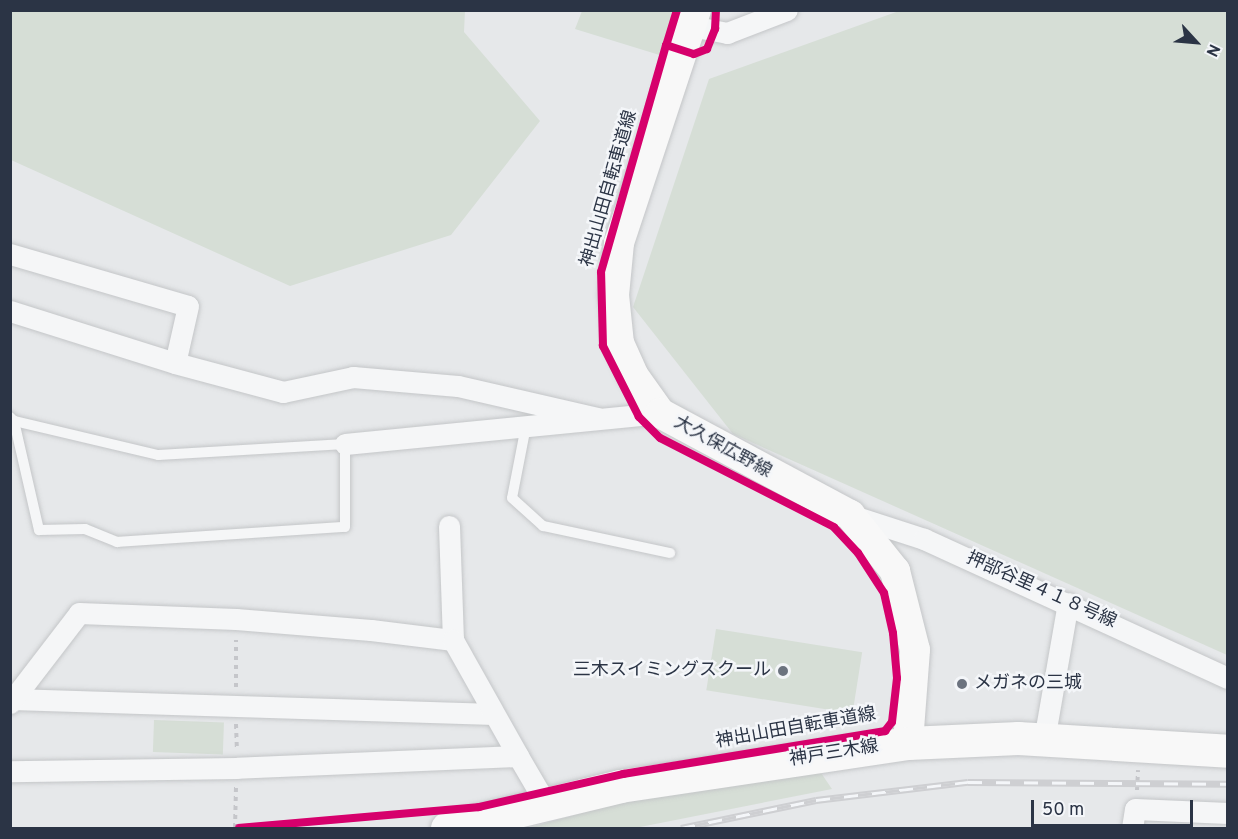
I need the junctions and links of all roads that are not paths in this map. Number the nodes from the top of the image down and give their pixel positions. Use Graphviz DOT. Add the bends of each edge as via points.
graph roads {
  1 [pos="788,10"];
  2 [pos="693,18"];
  3 [pos="10,254"];
  4 [pos="10,310"];
  5 [pos="175,363"];
  6 [pos="660,413"];
  7 [pos="598,418"];
  8 [pos="12,419"];
  9 [pos="526,426"];
  10 [pos="345,444"];
  11 [pos="850,515"];
  12 [pos="449,525"];
  13 [pos="670,553"];
  14 [pos="1068,603"];
  15 [pos="453,640"];
  16 [pos="1227,678"];
  17 [pos="12,701"];
  18 [pos="492,714"];
  19 [pos="1044,740"];
  20 [pos="908,743"];
  21 [pos="1227,752"];
  22 [pos="518,756"];
  23 [pos="10,771"];
  24 [pos="542,807"];
  25 [pos="1227,813"];
  26 [pos="1134,819"];
  27 [pos="447,828"];
  1 -- 2 [label="street" via="727,33"];
  2 -- 6 [label="street, 大久保広野線" via="619,243 614,295 619,343 633,375"];
  3 -- 5 [label="street" via="188,306"];
  4 -- 5 [label="street"];
  5 -- 7 [label="street" via="283,392 364,378 458,386"];
  6 -- 7 [label="street"];
  6 -- 11 [label="street, 大久保広野線"];
  7 -- 9 [label="street"];
  8 -- 10 [label="lane" via="158,455"];
  8 -- 10 [label="lane" via="39,530 85,529 117,542 345,527"];
  9 -- 10 [label="street"];
  9 -- 13 [label="lane" via="512,498 543,526"];
  11 -- 14 [label="street, 押部谷里４１８号線" via="924,538"];
  11 -- 20 [label="street, 大久保広野線" via="895,571 898,582 915,650"];
  12 -- 15 [label="street"];
  14 -- 16 [label="street, 押部谷里４１８号線"];
  14 -- 19 [label="street"];
  15 -- 17 [label="street" via="236,619 79,613"];
  15 -- 18 [label="street"];
  17 -- 18 [label="street"];
  18 -- 22 [label="street"];
  19 -- 20 [label="main road, 神戸三木線"];
  19 -- 21 [label="main road, 神戸三木線"];
  20 -- 24 [label="main road, 神戸三木線" via="620,786"];
  22 -- 23 [label="street" via="237,768"];
  22 -- 24 [label="street" via="539,792"];
  24 -- 27 [label="main road, 神戸三木線"];
  25 -- 26 [label="street"];
}
